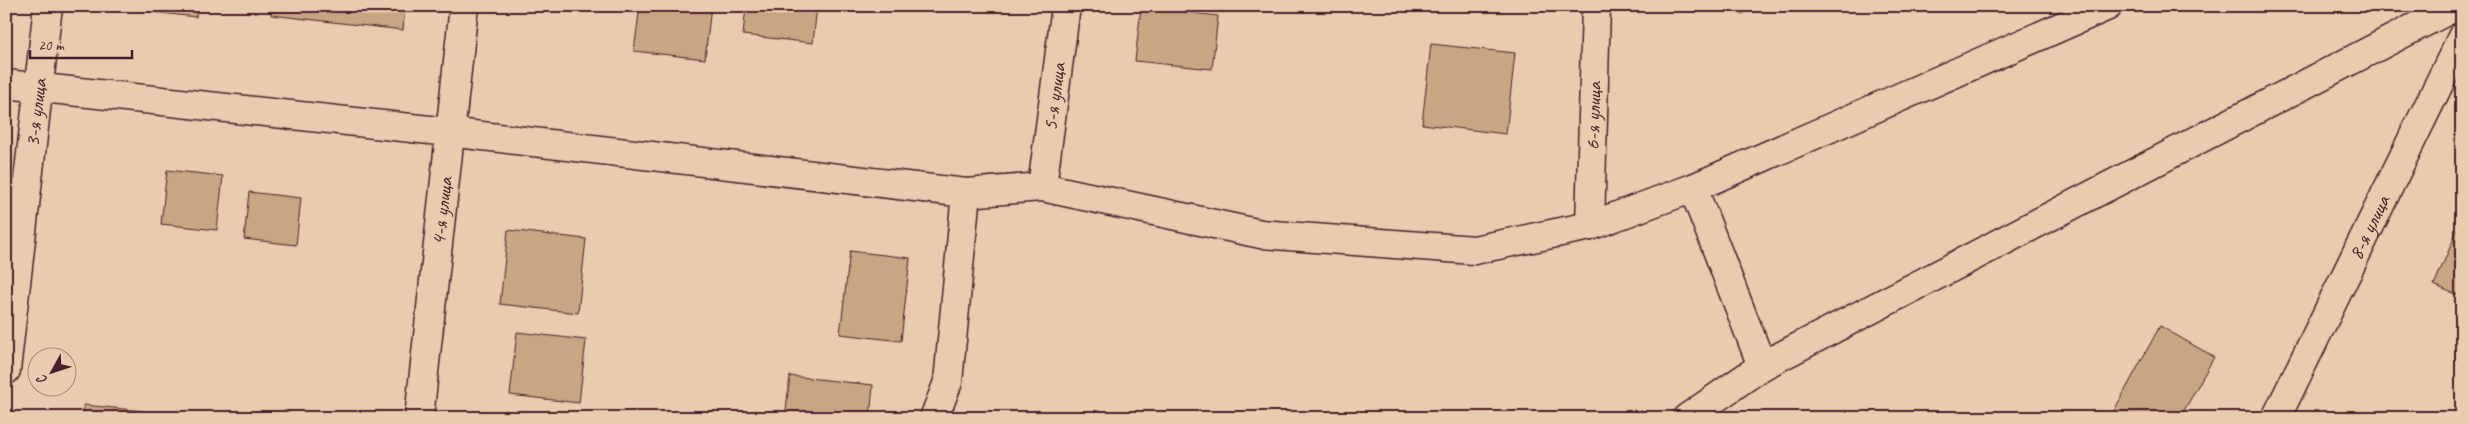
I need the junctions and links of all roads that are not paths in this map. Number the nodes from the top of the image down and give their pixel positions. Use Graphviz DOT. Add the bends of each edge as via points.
graph roads {
  1 [pos="48,6"];
  2 [pos="464,6"];
  3 [pos="1066,6"];
  4 [pos="1596,6"];
  5 [pos="2456,6"];
  6 [pos="2098,9"];
  7 [pos="2462,37"];
  8 [pos="6,84"];
  9 [pos="39,87"];
  10 [pos="448,132"];
  11 [pos="1042,186"];
  12 [pos="1692,188"];
  13 [pos="966,193"];
  14 [pos="1590,226"];
  15 [pos="1762,366"];
  16 [pos="6,370"];
  17 [pos="1690,417"];
  18 [pos="419,418"];
  19 [pos="934,418"];
  20 [pos="2276,418"];
  1 -- 9 [label="street, 3-я улица"];
  2 -- 10 [label="street, 4-я улица"];
  3 -- 11 [label="street, 5-я улица"];
  4 -- 14 [label="street, 6-я улица"];
  5 -- 15 [label="street"];
  6 -- 12 [label="street"];
  7 -- 20 [label="street, 8-я улица"];
  8 -- 9 [label="street"];
  9 -- 10 [label="street"];
  9 -- 16 [label="street, 3-я улица"];
  10 -- 13 [label="street"];
  10 -- 18 [label="street, 4-я улица"];
  11 -- 13 [label="street"];
  11 -- 14 [label="street" via="1261,234 1474,250"];
  12 -- 14 [label="street"];
  12 -- 15 [label="street"];
  13 -- 19 [label="street" via="948,382"];
  15 -- 17 [label="street"];
}
